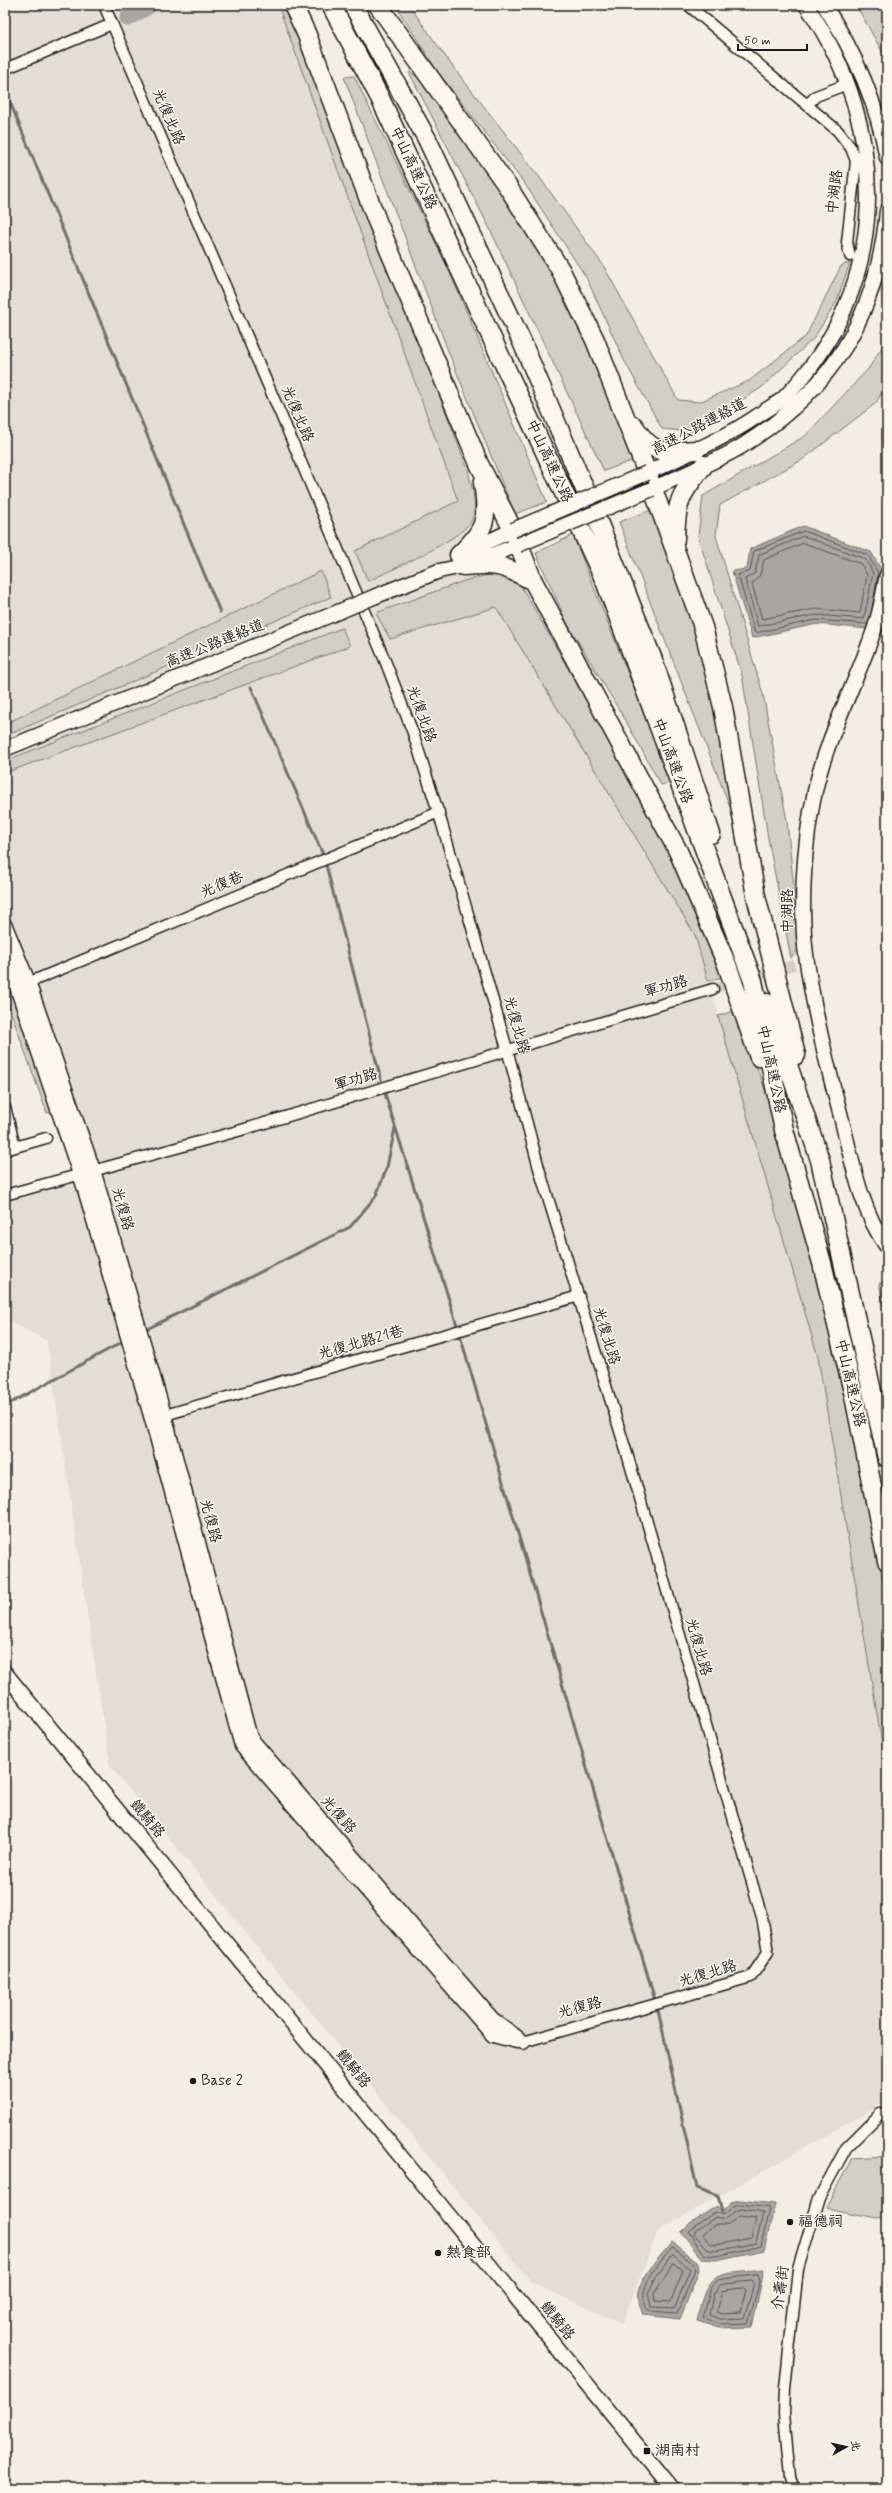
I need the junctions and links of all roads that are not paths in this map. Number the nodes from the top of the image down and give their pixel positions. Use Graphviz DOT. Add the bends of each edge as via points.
graph roads {
  1 [pos="104,5"];
  2 [pos="292,5"];
  3 [pos="331,5"];
  4 [pos="353,5"];
  5 [pos="378,5"];
  6 [pos="688,5"];
  7 [pos="806,5"];
  8 [pos="824,5"];
  9 [pos="112,24"];
  10 [pos="7,68"];
  11 [pos="842,86"];
  12 [pos="807,105"];
  13 [pos="887,158"];
  14 [pos="887,211"];
  15 [pos="850,256"];
  16 [pos="620,403"];
  17 [pos="700,458"];
  18 [pos="479,464"];
  19 [pos="649,481"];
  20 [pos="515,538"];
  21 [pos="675,550"];
  22 [pos="461,560"];
  23 [pos="887,575"];
  24 [pos="532,581"];
  25 [pos="5,749"];
  26 [pos="439,812"];
  27 [pos="5,926"];
  28 [pos="5,959"];
  29 [pos="23,985"];
  30 [pos="714,989"];
  31 [pos="507,1049"];
  32 [pos="5,1107"];
  33 [pos="784,1130"];
  34 [pos="46,1138"];
  35 [pos="15,1147"];
  36 [pos="5,1150"];
  37 [pos="820,1160"];
  38 [pos="86,1172"];
  39 [pos="5,1195"];
  40 [pos="887,1247"];
  41 [pos="579,1296"];
  42 [pos="158,1417"];
  43 [pos="887,1458"];
  44 [pos="887,1561"];
  45 [pos="5,1673"];
  46 [pos="647,2008"];
  47 [pos="522,2042"];
  48 [pos="880,2114"];
  49 [pos="672,2488"];
  50 [pos="794,2488"];
  1 -- 9 [label="street, 光復北路"];
  2 -- 18 [label="highway" via="307,35 377,221"];
  3 -- 33 [label="highway, 中山高速公路" via="380,98 604,581 753,981"];
  4 -- 37 [label="highway, 中山高速公路" via="427,139 522,342 595,514 653,660"];
  5 -- 16 [label="highway" via="508,187 560,269 595,340"];
  6 -- 12 [label="street, 中湖路"];
  7 -- 17 [label="street, 高速公路連絡道" via="821,25 852,84 868,132 876,191 867,257 853,306 820,359 783,398"];
  8 -- 13 [label="street" via="865,78 881,127"];
  9 -- 10 [label="street"];
  9 -- 26 [label="street, 光復北路" via="384,658"];
  11 -- 12 [label="street" via="816,96"];
  12 -- 15 [label="street, 中湖路" via="838,131 851,148 856,161 847,242"];
  14 -- 17 [label="street, 高速公路連絡道" via="879,268 864,314 832,368 792,411 742,446"];
  16 -- 17 [label="highway" via="642,439 660,452"];
  16 -- 19 [label="highway"];
  17 -- 19 [label="street, 高速公路連絡道"];
  17 -- 21 [label="highway" via="680,498 676,512"];
  18 -- 20 [label="highway"];
  18 -- 22 [label="highway" via="487,508 482,526"];
  19 -- 20 [label="street, 高速公路連絡道, bridge"];
  19 -- 21 [label="highway"];
  20 -- 22 [label="street, 高速公路連絡道"];
  20 -- 24 [label="highway"];
  21 -- 37 [label="highway" via="703,627 722,707 756,896"];
  22 -- 24 [label="highway" via="499,565"];
  22 -- 25 [label="street, 高速公路連絡道, bridge"];
  23 -- 40 [label="street, 中湖路" via="874,632 831,740 815,790 808,833 804,928 807,961 832,1084 862,1194 880,1237"];
  24 -- 33 [label="highway" via="678,851 727,965"];
  26 -- 29 [label="street, 光復巷"];
  26 -- 31 [label="street, 光復北路"];
  27 -- 29 [label="street, 光復路"];
  28 -- 29 [label="street, 光復路"];
  29 -- 38 [label="street, 光復路"];
  30 -- 31 [label="street, 軍功路"];
  31 -- 38 [label="street, 軍功路" via="175,1149"];
  31 -- 41 [label="street, 光復北路" via="540,1172"];
  32 -- 35 [label="street"];
  33 -- 44 [label="highway, 中山高速公路" via="822,1264 854,1396"];
  34 -- 35 [label="street"];
  35 -- 36 [label="street"];
  37 -- 43 [label="highway, 中山高速公路"];
  38 -- 39 [label="street, 軍功路"];
  38 -- 42 [label="street, 光復路"];
  41 -- 42 [label="street, 光復北路21巷"];
  41 -- 46 [label="street, 光復北路" via="751,1877 768,1952 751,1977"];
  42 -- 47 [label="street, 光復路" via="242,1746 493,2035"];
  45 -- 49 [label="street, 鐵騎路"];
  46 -- 47 [label="street, 光復路"];
  48 -- 50 [label="street, 介壽街" via="846,2148 819,2198 798,2269 785,2401 790,2478"];
}
